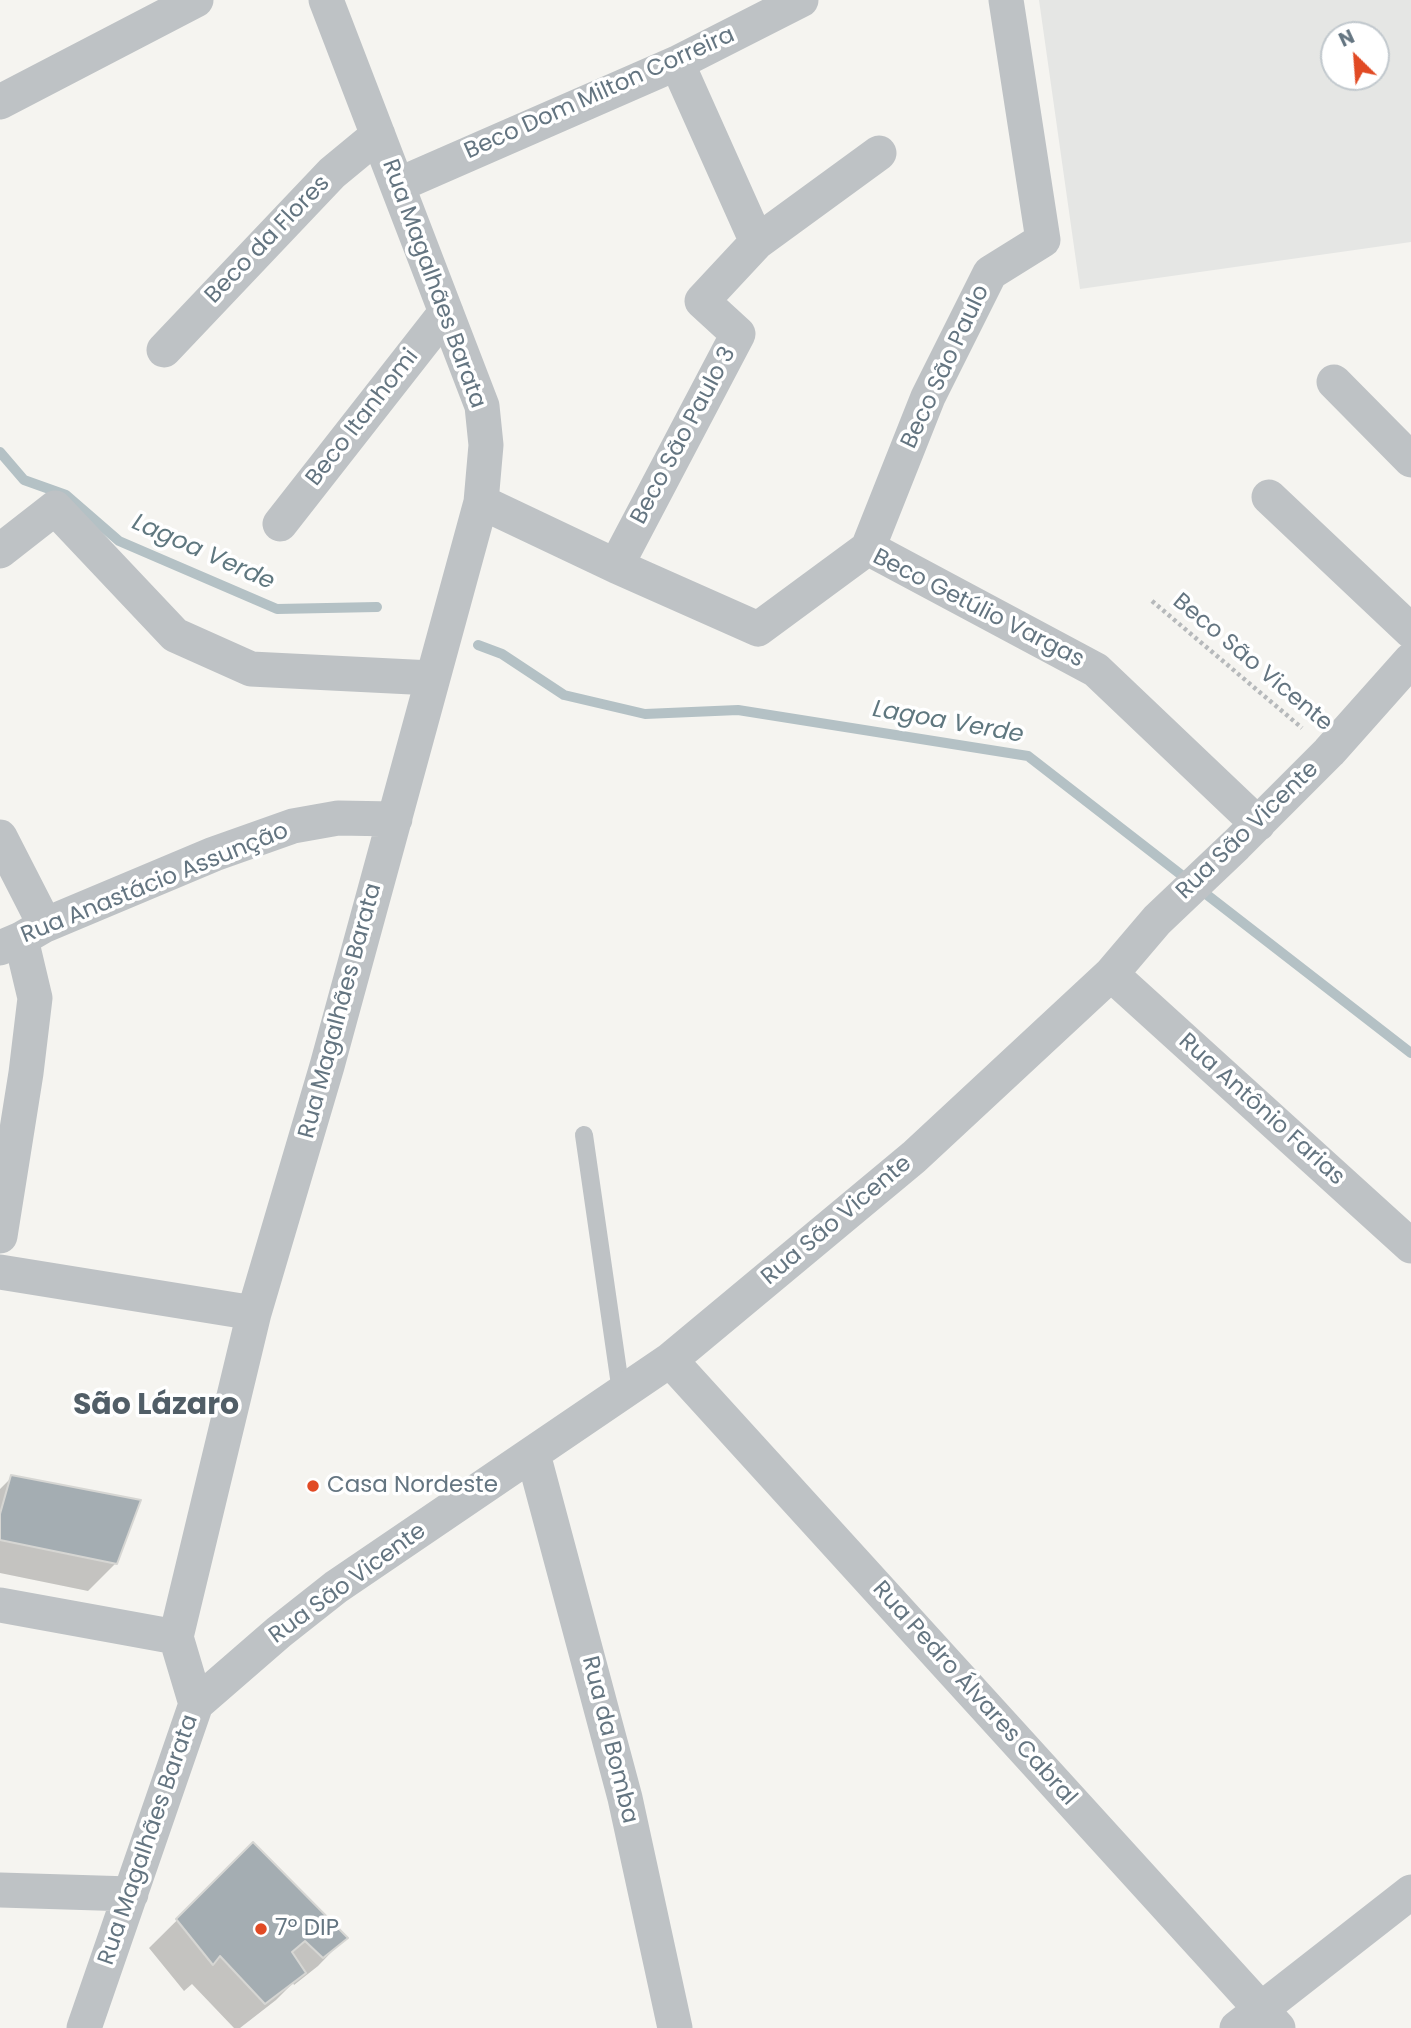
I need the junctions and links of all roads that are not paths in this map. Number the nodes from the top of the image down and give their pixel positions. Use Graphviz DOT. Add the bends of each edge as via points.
graph roads {
  1 [pos="197,0"];
  2 [pos="326,0"];
  3 [pos="802,0"];
  4 [pos="1006,0"];
  5 [pos="677,63"];
  6 [pos="0,102"];
  7 [pos="378,135"];
  8 [pos="879,153"];
  9 [pos="398,185"];
  10 [pos="757,242"];
  11 [pos="446,312"];
  12 [pos="163,350"];
  13 [pos="1334,382"];
  14 [pos="1411,460"];
  15 [pos="1269,497"];
  16 [pos="481,502"];
  17 [pos="279,524"];
  18 [pos="868,548"];
  19 [pos="0,551"];
  20 [pos="617,566"];
  21 [pos="1411,631"];
  22 [pos="1411,660"];
  23 [pos="432,678"];
  24 [pos="394,819"];
  25 [pos="1258,824"];
  26 [pos="0,837"];
  27 [pos="22,937"];
  28 [pos="1111,974"];
  29 [pos="584,1135"];
  30 [pos="0,1236"];
  31 [pos="1408,1238"];
  32 [pos="0,1272"];
  33 [pos="254,1313"];
  34 [pos="670,1360"];
  35 [pos="621,1392"];
  36 [pos="533,1454"];
  37 [pos="0,1605"];
  38 [pos="176,1637"];
  39 [pos="195,1704"];
  40 [pos="0,1890"];
  41 [pos="1411,1892"];
  42 [pos="131,1894"];
  43 [pos="1259,2021"];
  44 [pos="84,2028"];
  45 [pos="675,2028"];
  1 -- 6 [label="street"];
  2 -- 7 [label="street, Rua Magalhães Barata"];
  3 -- 5 [label="street, Beco Dom Milton Correira"];
  4 -- 18 [label="street, Beco São Paulo" via="1043,240 990,273 928,397"];
  5 -- 9 [label="street, Beco Dom Milton Correira"];
  5 -- 10 [label="street"];
  7 -- 9 [label="street, Rua Magalhães Barata"];
  7 -- 12 [label="street, Beco da Flores" via="332,173"];
  8 -- 10 [label="street"];
  9 -- 11 [label="street, Rua Magalhães Barata"];
  10 -- 20 [label="street, Beco São Paulo 3" via="702,301 737,334"];
  11 -- 16 [label="street, Rua Magalhães Barata" via="482,406 486,445"];
  11 -- 17 [label="street, Beco Itanhomi"];
  13 -- 14 [label="street"];
  15 -- 21 [label="street"];
  16 -- 20 [label="street, Beco Getúlio Vargas"];
  16 -- 23 [label="street, Rua Magalhães Barata"];
  18 -- 20 [label="street, Beco Getúlio Vargas" via="758,629"];
  18 -- 25 [label="street, Beco Getúlio Vargas" via="1096,670"];
  19 -- 23 [label="street" via="55,508 175,635 251,669"];
  22 -- 25 [label="street, Rua São Vicente"];
  23 -- 24 [label="street, Rua Magalhães Barata"];
  24 -- 27 [label="street, Rua Anastácio Assunção" via="338,818 293,826 214,854"];
  24 -- 33 [label="street, Rua Magalhães Barata"];
  25 -- 28 [label="street, Rua São Vicente" via="1157,920"];
  26 -- 27 [label="street"];
  27 -- 30 [label="street" via="35,998"];
  28 -- 31 [label="street, Rua Antônio Farias"];
  28 -- 34 [label="street, Rua São Vicente" via="914,1157"];
  29 -- 35 [label="lane"];
  32 -- 33 [label="street"];
  33 -- 38 [label="street, Rua Magalhães Barata"];
  34 -- 35 [label="street, Rua São Vicente"];
  34 -- 43 [label="street, Rua Pedro Álvares Cabral"];
  35 -- 36 [label="street, Rua São Vicente"];
  36 -- 39 [label="street, Rua São Vicente" via="337,1587"];
  36 -- 45 [label="street, Rua da Bomba" via="625,1798"];
  37 -- 38 [label="street"];
  38 -- 39 [label="street, Rua Magalhães Barata"];
  39 -- 42 [label="street, Rua Magalhães Barata"];
  40 -- 42 [label="street"];
  41 -- 43 [label="street"];
  42 -- 44 [label="street, Rua Magalhães Barata"];
}
